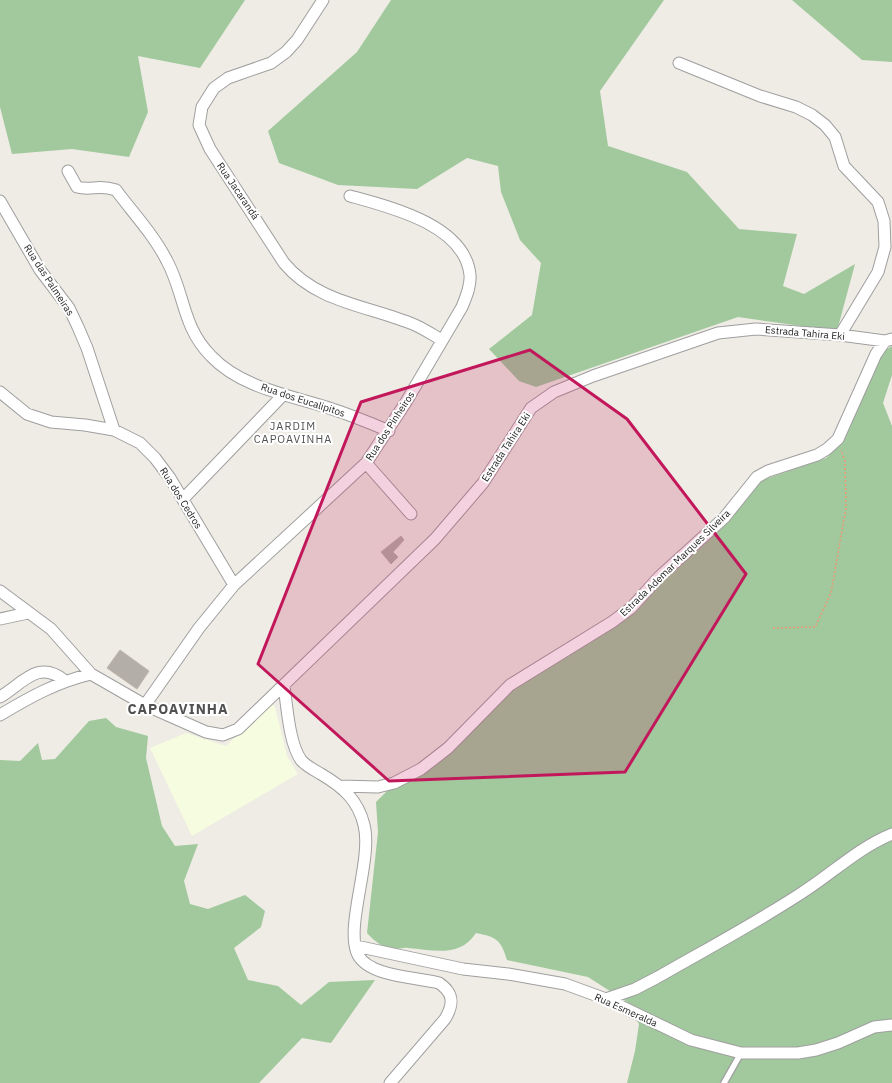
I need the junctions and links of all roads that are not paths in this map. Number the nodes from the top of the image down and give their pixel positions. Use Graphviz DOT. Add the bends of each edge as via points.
graph roads {
  1 [pos="323,0"];
  2 [pos="679,63"];
  3 [pos="68,172"];
  4 [pos="350,196"];
  5 [pos="0,201"];
  6 [pos="840,335"];
  7 [pos="442,340"];
  8 [pos="889,340"];
  9 [pos="0,392"];
  10 [pos="283,395"];
  11 [pos="114,430"];
  12 [pos="389,431"];
  13 [pos="366,463"];
  14 [pos="183,499"];
  15 [pos="411,514"];
  16 [pos="234,584"];
  17 [pos="0,591"];
  18 [pos="28,613"];
  19 [pos="0,619"];
  20 [pos="91,674"];
  21 [pos="64,680"];
  22 [pos="284,686"];
  23 [pos="0,697"];
  24 [pos="145,705"];
  25 [pos="0,714"];
  26 [pos="340,786"];
  27 [pos="892,834"];
  28 [pos="356,946"];
  29 [pos="606,999"];
  30 [pos="892,1025"];
  31 [pos="742,1053"];
  32 [pos="390,1083"];
  33 [pos="724,1083"];
  1 -- 7 [label="street, Rua Jacarandá" via="297,40 286,52 271,63 228,78 214,88 202,107 199,124 210,149 295,276 328,297 416,325"];
  2 -- 6 [label="street" via="760,96 796,107 825,124 835,137 844,166 878,202 884,221 884,240 878,272"];
  3 -- 10 [label="street, Rua dos Eucalipitos" via="77,187 84,189 104,186 116,190 167,261 176,280 189,324 199,342 212,357 229,371"];
  4 -- 7 [label="street, Rua dos Pinheiros" via="388,207 427,223 460,247 467,260 470,276 468,291 462,307"];
  5 -- 11 [label="street, Rua das Palmeiras" via="40,270 69,308 87,348"];
  6 -- 8 [label="street, Estrada Tahira Eki"];
  6 -- 22 [label="street, Estrada Tahira Eki" via="756,329 718,333 554,392 531,408 483,483 435,539"];
  7 -- 12 [label="street, Rua dos Pinheiros"];
  8 -- 26 [label="street, Estrada Ademar Marques Silveira" via="876,354 838,439 827,449 757,477 724,518 665,571 631,608 510,685 448,748 421,769 407,778 383,786"];
  9 -- 11 [label="street, Rua dos Cedros" via="27,414 51,422"];
  10 -- 12 [label="street, Rua dos Eucalipitos" via="338,411"];
  10 -- 14 [label="street"];
  11 -- 14 [label="street, Rua dos Cedros" via="140,443 170,478"];
  12 -- 13 [label="street, Rua dos Pinheiros"];
  13 -- 15 [label="street"];
  13 -- 16 [label="street, Rua dos Pinheiros"];
  14 -- 16 [label="street, Rua dos Cedros"];
  16 -- 24 [label="street, Rua dos Pinheiros" via="199,628"];
  17 -- 18 [label="street, Estrada Tahira Eki"];
  18 -- 19 [label="street"];
  18 -- 20 [label="street, Estrada Tahira Eki" via="51,629"];
  20 -- 21 [label="street"];
  20 -- 24 [label="street, Estrada Tahira Eki"];
  21 -- 23 [label="street" via="58,675 41,671"];
  21 -- 25 [label="street"];
  22 -- 24 [label="street, Estrada Tahira Eki" via="238,729 223,734 206,732"];
  22 -- 26 [label="street" via="292,735 302,760"];
  26 -- 28 [label="street" via="356,803 365,827 365,853 355,925"];
  27 -- 29 [label="street" via="845,860 801,894 658,977 635,989"];
  28 -- 29 [label="street, Rua Esmeralda" via="456,968 565,984"];
  28 -- 32 [label="street" via="358,955 372,968 439,983 451,994 450,1010 445,1019"];
  29 -- 31 [label="street, Rua Esmeralda" via="691,1040"];
  30 -- 31 [label="street, Rua Esmeralda" via="874,1027 816,1050 798,1053"];
  31 -- 33 [label="lane"];
}
